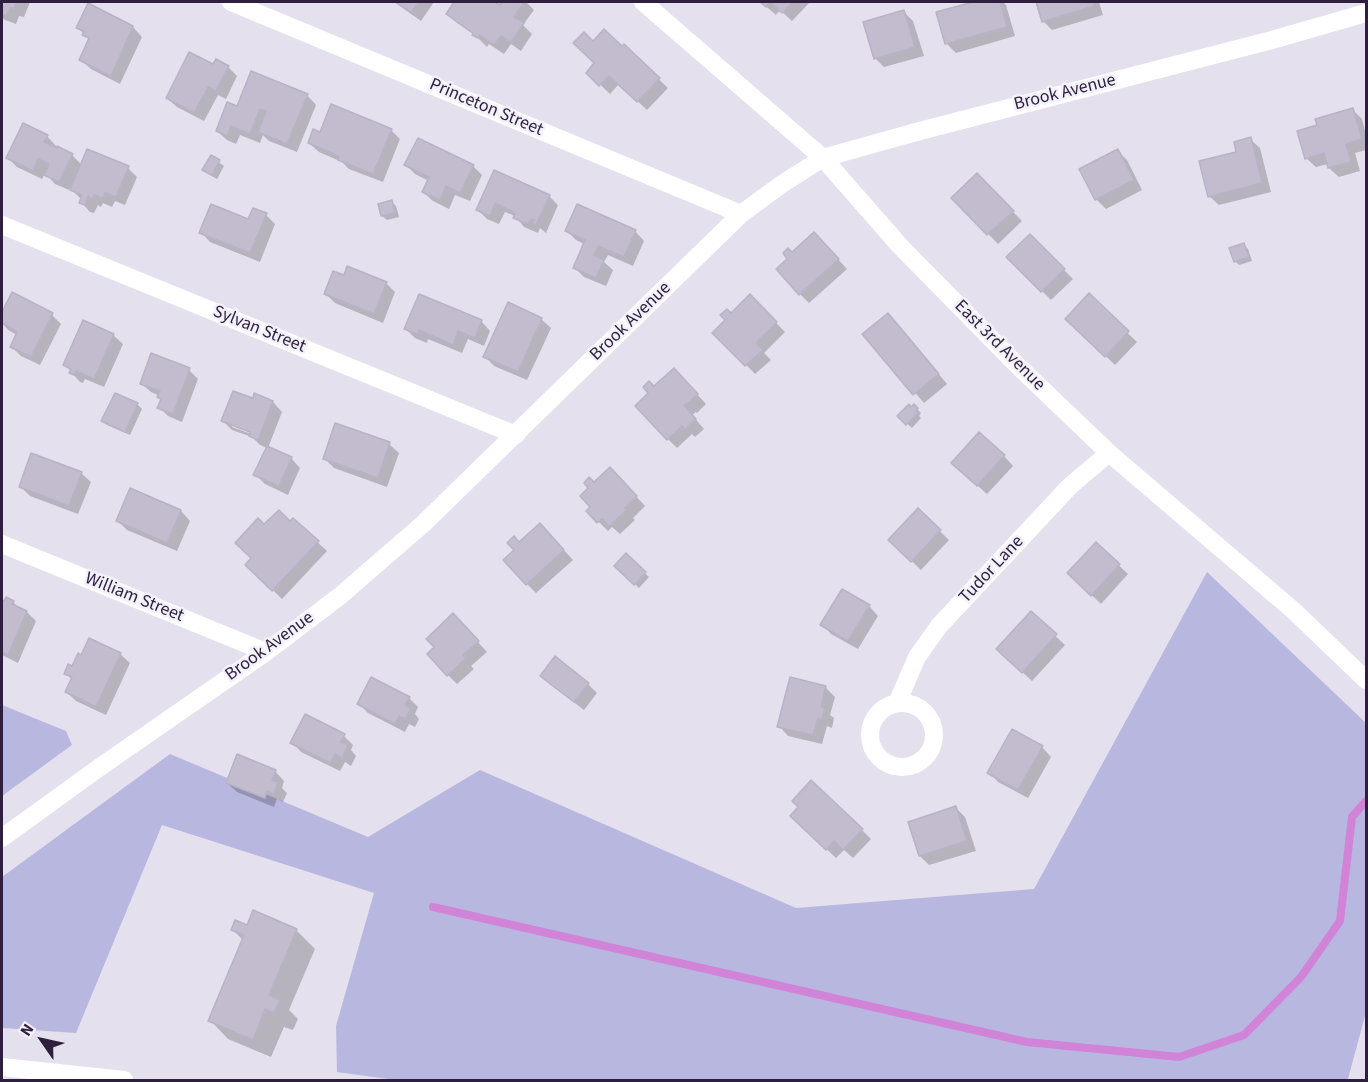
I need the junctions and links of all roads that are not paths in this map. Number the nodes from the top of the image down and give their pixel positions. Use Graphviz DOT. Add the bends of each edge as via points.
graph roads {
  1 [pos="231,2"];
  2 [pos="643,2"];
  3 [pos="1366,14"];
  4 [pos="824,158"];
  5 [pos="741,214"];
  6 [pos="2,225"];
  7 [pos="516,435"];
  8 [pos="1109,453"];
  9 [pos="2,544"];
  10 [pos="266,652"];
  11 [pos="1366,680"];
  12 [pos="897,703"];
  13 [pos="2,838"];
  14 [pos="2,1066"];
  15 [pos="124,1080"];
  1 -- 5 [label="street, Princeton Street"];
  2 -- 4 [label="street, East 3rd Avenue"];
  3 -- 4 [label="street, Brook Avenue"];
  4 -- 5 [label="street, Brook Avenue"];
  4 -- 8 [label="street, East 3rd Avenue" via="900,246"];
  5 -- 7 [label="street, Brook Avenue"];
  6 -- 7 [label="street, Sylvan Street"];
  7 -- 10 [label="street, Brook Avenue" via="423,524 340,596"];
  8 -- 11 [label="street, East 3rd Avenue" via="1294,611"];
  8 -- 12 [label="street, Tudor Lane" via="1070,486 939,626 917,657"];
  9 -- 10 [label="street, William Street"];
  10 -- 13 [label="street, Brook Avenue"];
  14 -- 15 [label="street"];
}
